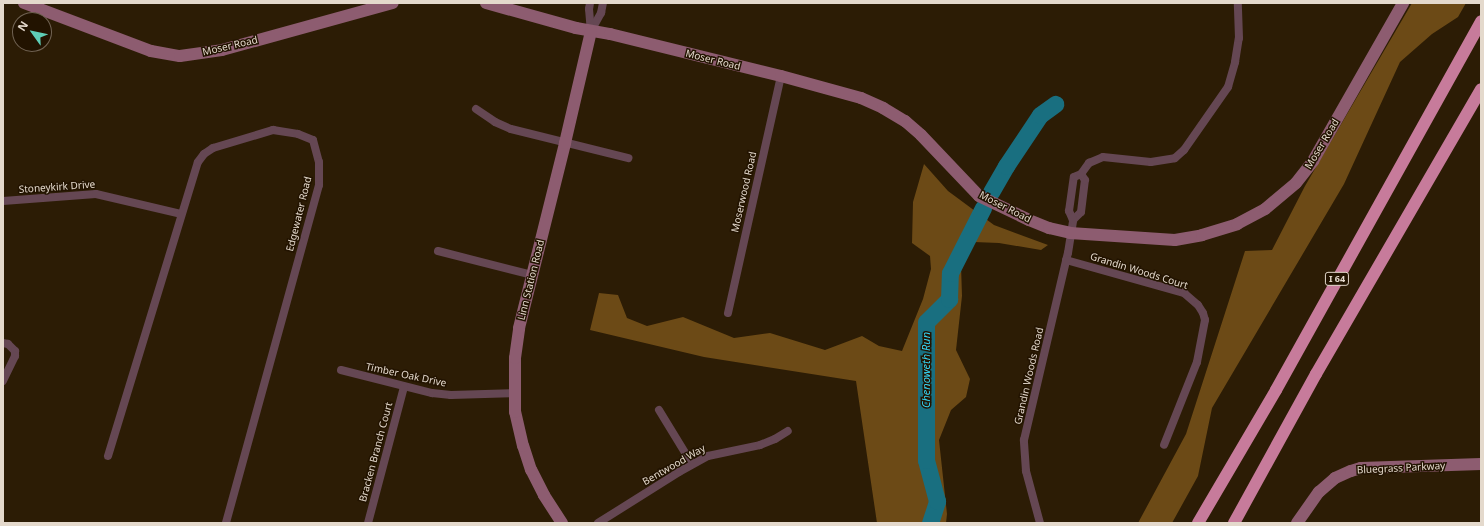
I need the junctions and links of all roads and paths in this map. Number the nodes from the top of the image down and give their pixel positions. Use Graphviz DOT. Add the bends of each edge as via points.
graph roads {
  1 [pos="24,3"];
  2 [pos="393,3"];
  3 [pos="486,3"];
  4 [pos="590,3"];
  5 [pos="603,3"];
  6 [pos="1238,3"];
  7 [pos="1402,3"];
  8 [pos="375,5"];
  9 [pos="1481,21"];
  10 [pos="591,31"];
  11 [pos="781,76"];
  12 [pos="1481,89"];
  13 [pos="476,109"];
  14 [pos="565,143"];
  15 [pos="628,158"];
  16 [pos="1082,174"];
  17 [pos="3,201"];
  18 [pos="181,214"];
  19 [pos="1073,220"];
  20 [pos="1070,233"];
  21 [pos="438,251"];
  22 [pos="1066,260"];
  23 [pos="532,276"];
  24 [pos="728,313"];
  25 [pos="3,343"];
  26 [pos="341,370"];
  27 [pos="3,381"];
  28 [pos="404,386"];
  29 [pos="514,393"];
  30 [pos="659,410"];
  31 [pos="788,431"];
  32 [pos="1164,445"];
  33 [pos="108,456"];
  34 [pos="692,464"];
  35 [pos="1481,464"];
  36 [pos="226,523"];
  37 [pos="368,523"];
  38 [pos="562,523"];
  39 [pos="598,523"];
  40 [pos="1040,523"];
  41 [pos="1198,523"];
  42 [pos="1234,523"];
  43 [pos="1297,523"];
  1 -- 8 [label="street, Moser Road" via="151,52 180,56 222,50"];
  2 -- 8 [label="street, Moser Road"];
  3 -- 10 [label="street, Moser Road"];
  4 -- 10 [label="street, Linn Station Road"];
  5 -- 10 [label="street, Linn Station Road" via="601,13"];
  6 -- 16 [label="street" via="1239,38 1228,87 1184,150 1175,158 1151,162 1103,156 1089,163"];
  7 -- 20 [label="street, Moser Road" via="1313,161 1296,183 1265,209 1219,231 1174,240"];
  9 -- 41 [label="highway, I 64" via="1276,390"];
  10 -- 11 [label="street, Moser Road"];
  10 -- 14 [label="street, Linn Station Road"];
  11 -- 20 [label="street, Moser Road" via="861,98 883,108 905,121 921,135 979,196 1029,220"];
  11 -- 24 [label="street, Moserwood Road"];
  12 -- 42 [label="highway, I 64" via="1316,374"];
  13 -- 14 [label="street" via="502,126"];
  14 -- 15 [label="street"];
  14 -- 23 [label="street, Linn Station Road"];
  16 -- 19 [label="street" via="1086,180 1081,212"];
  16 -- 19 [label="street" via="1074,176 1069,212"];
  17 -- 18 [label="street, Stoneykirk Drive" via="96,194"];
  18 -- 33 [label="street, Edgewater Road"];
  18 -- 36 [label="street, Edgewater Road" via="198,162 213,148 273,130 298,134 313,140 319,162 319,185"];
  19 -- 20 [label="street, Grandin Woods Road"];
  20 -- 22 [label="street, Grandin Woods Road"];
  21 -- 23 [label="street"];
  22 -- 32 [label="street, Grandin Woods Court" via="1184,293 1203,313 1205,320 1197,362"];
  22 -- 40 [label="street, Grandin Woods Road" via="1024,440 1026,471"];
  23 -- 29 [label="street, Linn Station Road" via="514,358"];
  25 -- 27 [label="street" via="12,347 15,356"];
  26 -- 28 [label="street, Timber Oak Drive"];
  28 -- 29 [label="street, Timber Oak Drive" via="451,395"];
  28 -- 37 [label="street, Bracken Branch Court"];
  29 -- 38 [label="street, Linn Station Road" via="517,424 531,470"];
  30 -- 34 [label="street"];
  31 -- 34 [label="street, Bentwood Way" via="760,445 715,453"];
  34 -- 39 [label="street, Bentwood Way"];
  35 -- 43 [label="street, Bluegrass Parkway" via="1361,468 1351,471 1335,478 1319,492"];
}
